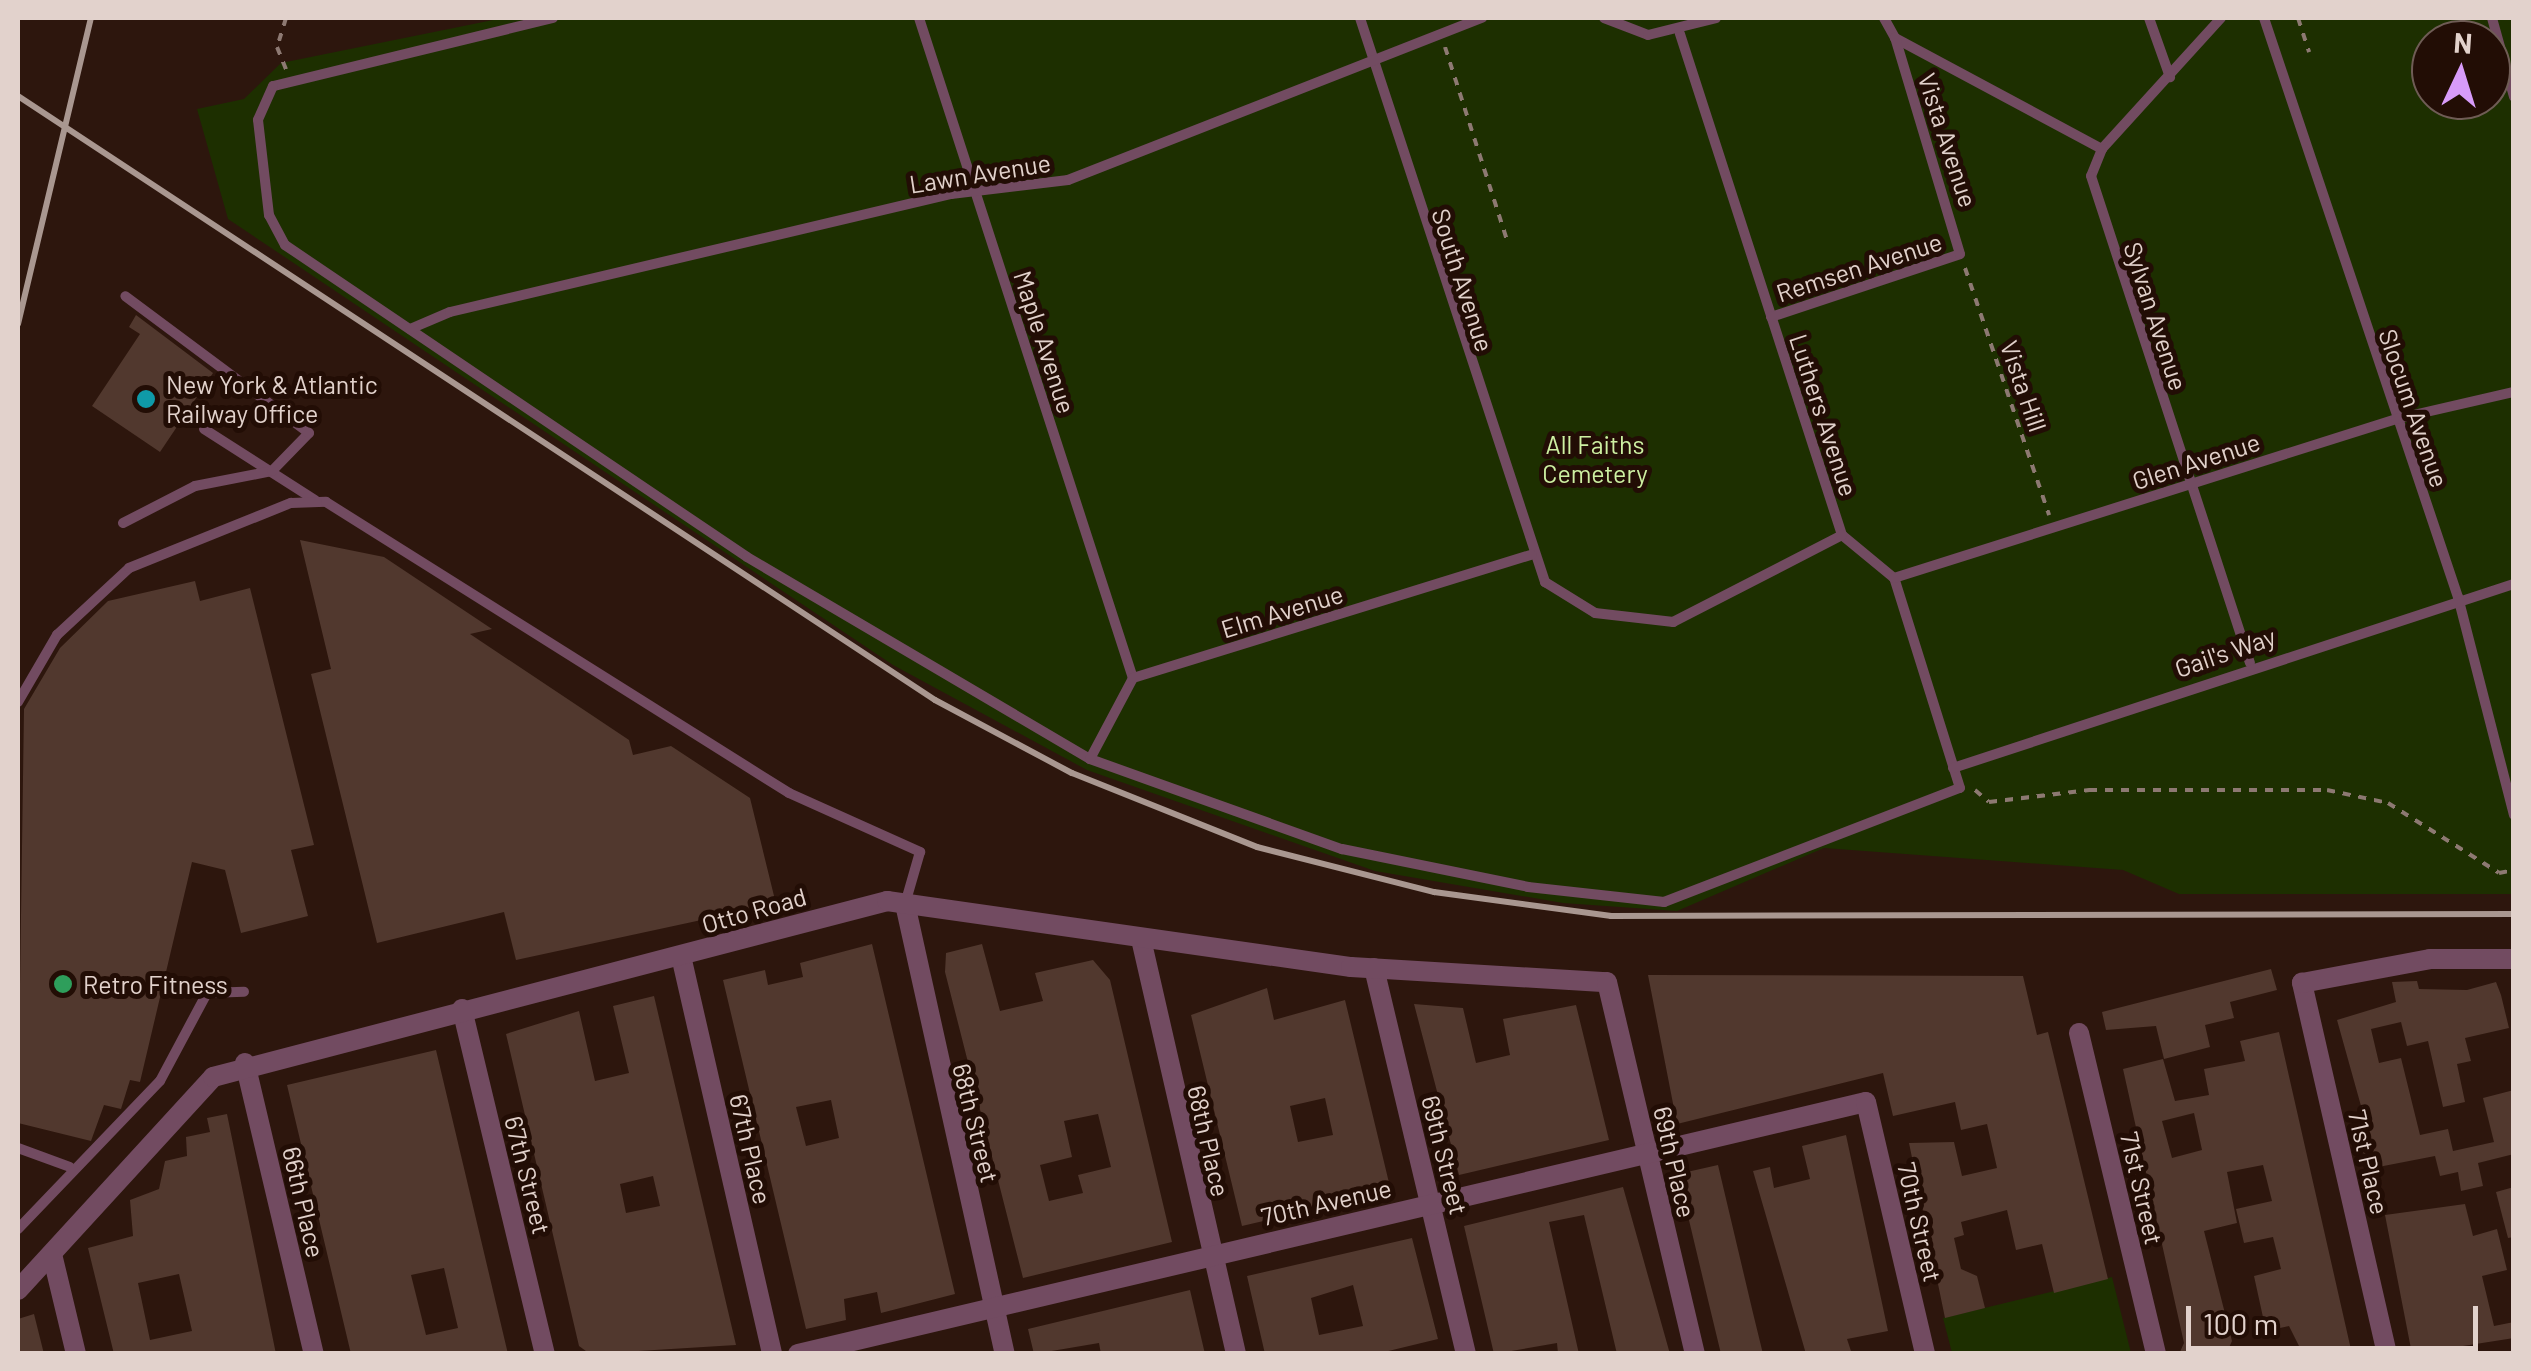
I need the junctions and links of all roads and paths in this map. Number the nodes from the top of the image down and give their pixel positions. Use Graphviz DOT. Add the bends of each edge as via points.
graph roads {
  1 [pos="286,18"];
  2 [pos="553,18"];
  3 [pos="919,18"];
  4 [pos="1360,18"];
  5 [pos="1482,18"];
  6 [pos="1604,18"];
  7 [pos="1716,18"];
  8 [pos="1884,18"];
  9 [pos="2149,18"];
  10 [pos="2221,18"];
  11 [pos="2264,18"];
  12 [pos="2298,18"];
  13 [pos="2492,18"];
  14 [pos="2302,32"];
  15 [pos="1440,33"];
  16 [pos="1680,34"];
  17 [pos="2292,35"];
  18 [pos="1895,38"];
  19 [pos="2309,52"];
  20 [pos="1370,61"];
  21 [pos="294,75"];
  22 [pos="2170,77"];
  23 [pos="2514,97"];
  24 [pos="2102,148"];
  25 [pos="976,195"];
  26 [pos="1508,243"];
  27 [pos="1960,254"];
  28 [pos="124,296"];
  29 [pos="1771,317"];
  30 [pos="410,329"];
  31 [pos="2514,392"];
  32 [pos="2396,418"];
  33 [pos="204,429"];
  34 [pos="272,471"];
  35 [pos="2188,484"];
  36 [pos="316,500"];
  37 [pos="123,522"];
  38 [pos="2054,529"];
  39 [pos="1842,536"];
  40 [pos="1531,555"];
  41 [pos="1894,578"];
  42 [pos="2514,584"];
  43 [pos="2458,597"];
  44 [pos="2250,664"];
  45 [pos="1133,678"];
  46 [pos="18,702"];
  47 [pos="1090,759"];
  48 [pos="1953,768"];
  49 [pos="1960,788"];
  50 [pos="2514,816"];
  51 [pos="2514,870"];
  52 [pos="904,904"];
  53 [pos="1140,939"];
  54 [pos="682,956"];
  55 [pos="2514,959"];
  56 [pos="1374,968"];
  57 [pos="1607,982"];
  58 [pos="244,992"];
  59 [pos="462,1009"];
  60 [pos="2080,1034"];
  61 [pos="245,1063"];
  62 [pos="1866,1102"];
  63 [pos="18,1148"];
  64 [pos="1646,1152"];
  65 [pos="70,1167"];
  66 [pos="1430,1203"];
  67 [pos="18,1230"];
  68 [pos="52,1254"];
  69 [pos="1210,1256"];
  70 [pos="18,1290"];
  71 [pos="994,1304"];
  72 [pos="76,1354"];
  73 [pos="314,1354"];
  74 [pos="545,1354"];
  75 [pos="772,1354"];
  76 [pos="798,1354"];
  77 [pos="1005,1354"];
  78 [pos="1236,1354"];
  79 [pos="1466,1354"];
  80 [pos="1694,1354"];
  81 [pos="1926,1354"];
  82 [pos="2156,1354"];
  83 [pos="2387,1354"];
  1 -- 21 [label="path" via="278,60"];
  2 -- 21 [label="lane"];
  3 -- 25 [label="lane, Maple Avenue"];
  4 -- 20 [label="lane, South Avenue"];
  5 -- 15 [label="lane, Lawn Avenue"];
  6 -- 16 [label="lane" via="1648,35"];
  7 -- 16 [label="lane"];
  8 -- 18 [label="lane, Vista Avenue"];
  9 -- 22 [label="lane"];
  10 -- 22 [label="lane"];
  11 -- 32 [label="lane, Slocum Avenue"];
  12 -- 14 [label="path"];
  13 -- 23 [label="lane"];
  14 -- 17 [label="path"];
  14 -- 19 [label="path"];
  15 -- 20 [label="lane, Lawn Avenue"];
  15 -- 26 [label="path"];
  16 -- 29 [label="lane, Luthers Avenue"];
  18 -- 24 [label="lane"];
  18 -- 27 [label="lane, Vista Avenue"];
  20 -- 25 [label="lane, Lawn Avenue" via="1068,180"];
  20 -- 40 [label="lane, South Avenue"];
  21 -- 30 [label="lane" via="272,86 258,120 274,231"];
  22 -- 24 [label="lane"];
  24 -- 35 [label="lane, Sylvan Avenue" via="2090,176"];
  25 -- 30 [label="lane, Lawn Avenue" via="450,312"];
  25 -- 45 [label="lane, Maple Avenue"];
  27 -- 29 [label="lane, Remsen Avenue"];
  27 -- 38 [label="path, Vista Hill"];
  28 -- 34 [label="lane" via="308,433"];
  29 -- 39 [label="lane, Luthers Avenue"];
  30 -- 47 [label="lane" via="747,557"];
  31 -- 32 [label="lane, Glen Avenue"];
  32 -- 35 [label="lane, Glen Avenue"];
  32 -- 43 [label="lane, Slocum Avenue"];
  33 -- 34 [label="lane"];
  34 -- 36 [label="lane"];
  34 -- 37 [label="lane" via="195,486"];
  35 -- 38 [label="lane, Glen Avenue"];
  35 -- 44 [label="lane, Sylvan Avenue"];
  36 -- 46 [label="lane" via="129,568 57,635"];
  36 -- 52 [label="lane" via="378,528 789,793 920,852"];
  38 -- 41 [label="lane, Glen Avenue"];
  39 -- 40 [label="lane" via="1673,622 1595,613 1545,582"];
  39 -- 41 [label="lane, Luthers Avenue"];
  40 -- 45 [label="lane, Elm Avenue"];
  41 -- 48 [label="lane"];
  42 -- 43 [label="lane, Gail's Way"];
  43 -- 44 [label="lane, Gail's Way"];
  43 -- 50 [label="lane, Slocum Avenue"];
  44 -- 48 [label="lane, Gail's Way"];
  45 -- 47 [label="lane"];
  47 -- 49 [label="lane" via="1342,849 1528,887 1664,902"];
  48 -- 49 [label="lane"];
  49 -- 51 [label="path" via="1989,802 2089,790 2327,790 2388,803 2499,873"];
  52 -- 53 [label="street, Otto Road"];
  52 -- 54 [label="street, Otto Road" via="872,902"];
  52 -- 71 [label="street, 68th Street"];
  53 -- 56 [label="street, Otto Road"];
  53 -- 69 [label="street, 68th Place"];
  54 -- 59 [label="street, Otto Road"];
  54 -- 75 [label="street, 67th Place"];
  55 -- 83 [label="street, 71st Place" via="2430,958 2302,982"];
  56 -- 57 [label="street, Otto Road"];
  56 -- 66 [label="street, 69th Street"];
  57 -- 64 [label="street, 69th Place"];
  58 -- 65 [label="lane" via="207,993 160,1081"];
  59 -- 61 [label="street, Otto Road"];
  59 -- 74 [label="street, 67th Street"];
  60 -- 82 [label="street, 71st Street"];
  61 -- 68 [label="street, Otto Road" via="213,1077"];
  61 -- 73 [label="street, 66th Place"];
  62 -- 64 [label="street, 70th Avenue"];
  62 -- 81 [label="street, 70th Street"];
  63 -- 65 [label="lane"];
  64 -- 66 [label="street, 70th Avenue"];
  64 -- 80 [label="street, 69th Place"];
  65 -- 67 [label="lane"];
  66 -- 69 [label="street, 70th Avenue"];
  66 -- 79 [label="street, 69th Street"];
  68 -- 70 [label="street, Otto Road"];
  68 -- 72 [label="street"];
  69 -- 71 [label="street, 70th Avenue"];
  69 -- 78 [label="street, 68th Place"];
  71 -- 76 [label="street, 70th Avenue"];
  71 -- 77 [label="street, 68th Street"];
}
